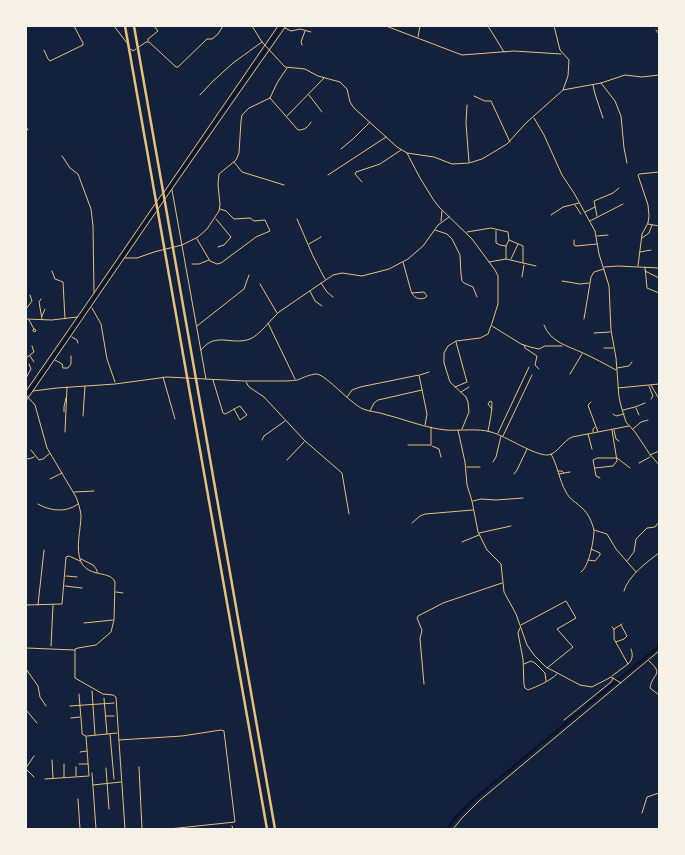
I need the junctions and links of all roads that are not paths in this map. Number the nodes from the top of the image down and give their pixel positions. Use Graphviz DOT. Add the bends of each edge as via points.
graph roads {
  1 [pos="74,26"];
  2 [pos="114,26"];
  3 [pos="125,26"];
  4 [pos="134,26"];
  5 [pos="154,26"];
  6 [pos="223,26"];
  7 [pos="252,26"];
  8 [pos="278,26"];
  9 [pos="386,26"];
  10 [pos="420,26"];
  11 [pos="488,26"];
  12 [pos="554,26"];
  13 [pos="285,27"];
  14 [pos="656,30"];
  15 [pos="305,31"];
  16 [pos="311,32"];
  17 [pos="659,34"];
  18 [pos="418,37"];
  19 [pos="148,42"];
  20 [pos="262,42"];
  21 [pos="265,45"];
  22 [pos="302,45"];
  23 [pos="269,49"];
  24 [pos="44,50"];
  25 [pos="504,52"];
  26 [pos="563,54"];
  27 [pos="287,68"];
  28 [pos="659,75"];
  29 [pos="324,78"];
  30 [pos="601,83"];
  31 [pos="593,85"];
  32 [pos="563,90"];
  33 [pos="309,94"];
  34 [pos="200,95"];
  35 [pos="474,96"];
  36 [pos="270,98"];
  37 [pos="467,105"];
  38 [pos="322,112"];
  39 [pos="286,117"];
  40 [pos="533,118"];
  41 [pos="603,118"];
  42 [pos="312,122"];
  43 [pos="370,122"];
  44 [pos="26,127"];
  45 [pos="28,130"];
  46 [pos="386,137"];
  47 [pos="510,142"];
  48 [pos="341,149"];
  49 [pos="401,150"];
  50 [pos="407,153"];
  51 [pos="62,156"];
  52 [pos="234,161"];
  53 [pos="469,163"];
  54 [pos="628,163"];
  55 [pos="659,172"];
  56 [pos="328,175"];
  57 [pos="362,182"];
  58 [pos="284,185"];
  59 [pos="619,188"];
  60 [pos="172,189"];
  61 [pos="580,203"];
  62 [pos="574,204"];
  63 [pos="623,204"];
  64 [pos="595,207"];
  65 [pos="219,209"];
  66 [pos="442,210"];
  67 [pos="584,213"];
  68 [pos="581,214"];
  69 [pos="551,215"];
  70 [pos="597,216"];
  71 [pos="449,217"];
  72 [pos="215,218"];
  73 [pos="297,219"];
  74 [pos="589,221"];
  75 [pos="441,222"];
  76 [pos="647,224"];
  77 [pos="652,225"];
  78 [pos="659,226"];
  79 [pos="434,230"];
  80 [pos="496,231"];
  81 [pos="466,232"];
  82 [pos="608,235"];
  83 [pos="596,236"];
  84 [pos="321,237"];
  85 [pos="196,238"];
  86 [pos="642,238"];
  87 [pos="509,240"];
  88 [pos="574,240"];
  89 [pos="518,243"];
  90 [pos="308,244"];
  91 [pos="597,244"];
  92 [pos="182,246"];
  93 [pos="506,246"];
  94 [pos="218,247"];
  95 [pos="651,250"];
  96 [pos="640,252"];
  97 [pos="124,258"];
  98 [pos="209,259"];
  99 [pos="506,259"];
  100 [pos="511,260"];
  101 [pos="403,262"];
  102 [pos="488,262"];
  103 [pos="523,263"];
  104 [pos="192,264"];
  105 [pos="536,266"];
  106 [pos="638,266"];
  107 [pos="644,267"];
  108 [pos="604,268"];
  109 [pos="659,268"];
  110 [pos="645,270"];
  111 [pos="52,271"];
  112 [pos="249,275"];
  113 [pos="522,277"];
  114 [pos="659,278"];
  115 [pos="325,279"];
  116 [pos="562,281"];
  117 [pos="321,283"];
  118 [pos="590,283"];
  119 [pos="260,284"];
  120 [pos="310,291"];
  121 [pos="94,293"];
  122 [pos="412,293"];
  123 [pos="659,293"];
  124 [pos="30,295"];
  125 [pos="93,296"];
  126 [pos="333,297"];
  127 [pos="477,297"];
  128 [pos="41,299"];
  129 [pos="96,299"];
  130 [pos="322,306"];
  131 [pos="26,308"];
  132 [pos="91,308"];
  133 [pos="45,309"];
  134 [pos="278,313"];
  135 [pos="42,316"];
  136 [pos="78,317"];
  137 [pos="26,319"];
  138 [pos="29,319"];
  139 [pos="65,319"];
  140 [pos="584,319"];
  141 [pos="42,320"];
  142 [pos="268,322"];
  143 [pos="544,325"];
  144 [pos="197,326"];
  145 [pos="491,326"];
  146 [pos="34,329"];
  147 [pos="611,332"];
  148 [pos="594,333"];
  149 [pos="71,336"];
  150 [pos="456,341"];
  151 [pos="78,343"];
  152 [pos="524,345"];
  153 [pos="32,346"];
  154 [pos="564,346"];
  155 [pos="604,348"];
  156 [pos="614,348"];
  157 [pos="201,350"];
  158 [pos="583,353"];
  159 [pos="30,355"];
  160 [pos="71,356"];
  161 [pos="26,358"];
  162 [pos="55,360"];
  163 [pos="34,362"];
  164 [pos="632,362"];
  165 [pos="29,364"];
  166 [pos="529,366"];
  167 [pos="539,369"];
  168 [pos="617,369"];
  169 [pos="428,372"];
  170 [pos="570,374"];
  171 [pos="419,375"];
  172 [pos="532,375"];
  173 [pos="163,377"];
  174 [pos="26,378"];
  175 [pos="206,379"];
  176 [pos="213,380"];
  177 [pos="295,380"];
  178 [pos="246,381"];
  179 [pos="115,384"];
  180 [pos="659,384"];
  181 [pos="650,385"];
  182 [pos="85,386"];
  183 [pos="67,387"];
  184 [pos="454,387"];
  185 [pos="469,387"];
  186 [pos="618,388"];
  187 [pos="422,390"];
  188 [pos="26,391"];
  189 [pos="33,391"];
  190 [pos="461,392"];
  191 [pos="26,395"];
  192 [pos="29,397"];
  193 [pos="66,397"];
  194 [pos="346,397"];
  195 [pos="651,399"];
  196 [pos="659,399"];
  197 [pos="26,401"];
  198 [pos="591,402"];
  199 [pos="645,403"];
  200 [pos="635,407"];
  201 [pos="492,408"];
  202 [pos="234,409"];
  203 [pos="622,410"];
  204 [pos="369,411"];
  205 [pos="64,412"];
  206 [pos="613,414"];
  207 [pos="624,414"];
  208 [pos="639,415"];
  209 [pos="83,416"];
  210 [pos="175,419"];
  211 [pos="285,420"];
  212 [pos="648,420"];
  213 [pos="425,426"];
  214 [pos="630,426"];
  215 [pos="431,427"];
  216 [pos="596,427"];
  217 [pos="632,429"];
  218 [pos="458,430"];
  219 [pos="462,430"];
  220 [pos="613,430"];
  221 [pos="487,431"];
  222 [pos="65,432"];
  223 [pos="598,432"];
  224 [pos="593,433"];
  225 [pos="497,434"];
  226 [pos="588,434"];
  227 [pos="502,436"];
  228 [pos="262,440"];
  229 [pos="305,441"];
  230 [pos="619,441"];
  231 [pos="408,445"];
  232 [pos="432,445"];
  233 [pos="527,448"];
  234 [pos="592,449"];
  235 [pos="31,450"];
  236 [pos="659,451"];
  237 [pos="50,453"];
  238 [pos="551,454"];
  239 [pos="651,455"];
  240 [pos="36,456"];
  241 [pos="441,456"];
  242 [pos="26,458"];
  243 [pos="617,458"];
  244 [pos="287,460"];
  245 [pos="493,462"];
  246 [pos="638,463"];
  247 [pos="659,465"];
  248 [pos="466,467"];
  249 [pos="480,467"];
  250 [pos="594,468"];
  251 [pos="630,468"];
  252 [pos="558,471"];
  253 [pos="62,472"];
  254 [pos="570,472"];
  255 [pos="564,473"];
  256 [pos="514,474"];
  257 [pos="558,474"];
  258 [pos="600,478"];
  259 [pos="50,479"];
  260 [pos="94,491"];
  261 [pos="73,492"];
  262 [pos="523,498"];
  263 [pos="472,501"];
  264 [pos="38,504"];
  265 [pos="79,504"];
  266 [pos="474,509"];
  267 [pos="349,514"];
  268 [pos="659,522"];
  269 [pos="412,523"];
  270 [pos="511,526"];
  271 [pos="594,530"];
  272 [pos="479,534"];
  273 [pos="462,542"];
  274 [pos="591,549"];
  275 [pos="44,550"];
  276 [pos="659,553"];
  277 [pos="80,560"];
  278 [pos="588,560"];
  279 [pos="627,561"];
  280 [pos="581,572"];
  281 [pos="636,572"];
  282 [pos="97,574"];
  283 [pos="65,576"];
  284 [pos="77,577"];
  285 [pos="503,583"];
  286 [pos="64,586"];
  287 [pos="82,588"];
  288 [pos="624,591"];
  289 [pos="115,592"];
  290 [pos="123,593"];
  291 [pos="53,604"];
  292 [pos="26,605"];
  293 [pos="38,605"];
  294 [pos="114,620"];
  295 [pos="84,624"];
  296 [pos="521,626"];
  297 [pos="612,627"];
  298 [pos="614,629"];
  299 [pos="615,642"];
  300 [pos="51,646"];
  301 [pos="26,648"];
  302 [pos="631,649"];
  303 [pos="75,650"];
  304 [pos="659,651"];
  305 [pos="648,660"];
  306 [pos="628,664"];
  307 [pos="523,665"];
  308 [pos="659,667"];
  309 [pos="547,668"];
  310 [pos="656,668"];
  311 [pos="26,669"];
  312 [pos="558,673"];
  313 [pos="614,678"];
  314 [pos="546,681"];
  315 [pos="621,682"];
  316 [pos="424,684"];
  317 [pos="92,691"];
  318 [pos="79,694"];
  319 [pos="659,695"];
  320 [pos="104,698"];
  321 [pos="114,703"];
  322 [pos="105,704"];
  323 [pos="93,705"];
  324 [pos="46,706"];
  325 [pos="70,706"];
  326 [pos="80,706"];
  327 [pos="26,710"];
  328 [pos="106,716"];
  329 [pos="114,716"];
  330 [pos="81,717"];
  331 [pos="71,718"];
  332 [pos="564,720"];
  333 [pos="37,723"];
  334 [pos="118,733"];
  335 [pos="107,734"];
  336 [pos="110,734"];
  337 [pos="95,735"];
  338 [pos="86,736"];
  339 [pos="119,740"];
  340 [pos="87,751"];
  341 [pos="80,752"];
  342 [pos="34,756"];
  343 [pos="52,760"];
  344 [pos="64,764"];
  345 [pos="79,764"];
  346 [pos="88,764"];
  347 [pos="76,767"];
  348 [pos="139,767"];
  349 [pos="106,768"];
  350 [pos="26,769"];
  351 [pos="92,773"];
  352 [pos="34,777"];
  353 [pos="76,777"];
  354 [pos="64,778"];
  355 [pos="45,779"];
  356 [pos="53,779"];
  357 [pos="114,779"];
  358 [pos="122,782"];
  359 [pos="107,784"];
  360 [pos="92,785"];
  361 [pos="659,793"];
  362 [pos="78,799"];
  363 [pos="109,809"];
  364 [pos="642,813"];
  365 [pos="232,826"];
  366 [pos="80,829"];
  367 [pos="96,829"];
  368 [pos="125,829"];
  369 [pos="142,829"];
  370 [pos="168,829"];
  371 [pos="233,829"];
  372 [pos="267,829"];
  373 [pos="275,829"];
  374 [pos="453,829"];
  1 -- 24 [label="street" via="84,43 83,46 50,61"];
  2 -- 19 [label="street" via="134,51"];
  3 -- 372 [label="highway"];
  4 -- 373 [label="highway"];
  5 -- 19 [label="street" via="158,31 148,39"];
  6 -- 19 [label="street" via="218,34 211,40 207,39 178,67"];
  7 -- 20 [label="street"];
  8 -- 21 [label="street"];
  9 -- 18 [label="street"];
  10 -- 18 [label="street"];
  11 -- 25 [label="street"];
  12 -- 26 [label="street"];
  13 -- 15 [label="street" via="291,32 300,29"];
  13 -- 23 [label="street"];
  14 -- 17 [label="street"];
  15 -- 16 [label="street"];
  15 -- 22 [label="street"];
  18 -- 25 [label="street" via="462,55"];
  20 -- 21 [label="street"];
  20 -- 34 [label="street" via="233,63"];
  21 -- 23 [label="street"];
  21 -- 121 [label="street"];
  23 -- 27 [label="street"];
  23 -- 60 [label="street"];
  25 -- 26 [label="street"];
  26 -- 32 [label="street" via="568,58 569,66"];
  27 -- 29 [label="street" via="305,69"];
  27 -- 36 [label="street"];
  28 -- 30 [label="street" via="642,78 625,75"];
  29 -- 33 [label="street"];
  29 -- 43 [label="street" via="344,85 351,105"];
  30 -- 31 [label="street"];
  30 -- 54 [label="street" via="615,101 621,116"];
  31 -- 32 [label="street"];
  31 -- 41 [label="street"];
  32 -- 40 [label="street"];
  33 -- 38 [label="street"];
  33 -- 39 [label="street"];
  35 -- 47 [label="street" via="491,101"];
  36 -- 39 [label="street"];
  36 -- 52 [label="street" via="249,108 242,115 240,148"];
  37 -- 53 [label="street"];
  39 -- 42 [label="street" via="298,130 305,129"];
  40 -- 47 [label="street"];
  40 -- 61 [label="street" via="544,135 562,175"];
  43 -- 46 [label="street"];
  43 -- 48 [label="street"];
  44 -- 45 [label="street"];
  46 -- 49 [label="street"];
  46 -- 56 [label="street"];
  47 -- 53 [label="street" via="482,159"];
  49 -- 50 [label="street"];
  49 -- 57 [label="street" via="380,164 356,172 354,174"];
  50 -- 53 [label="street" via="434,157 452,164"];
  50 -- 66 [label="street" via="420,178"];
  51 -- 121 [label="street" via="78,174 92,209"];
  52 -- 58 [label="street" via="242,172"];
  52 -- 65 [label="street" via="218,177"];
  55 -- 76 [label="street" via="638,175 648,210"];
  59 -- 64 [label="street" via="594,201"];
  60 -- 92 [label="street"];
  60 -- 97 [label="street"];
  61 -- 62 [label="street"];
  61 -- 67 [label="street"];
  62 -- 68 [label="street"];
  62 -- 69 [label="street"];
  63 -- 70 [label="street"];
  64 -- 67 [label="street"];
  64 -- 70 [label="street"];
  65 -- 72 [label="street"];
  65 -- 98 [label="street" via="226,211 234,219 265,220 270,231 256,237 219,264"];
  66 -- 71 [label="street"];
  66 -- 75 [label="street"];
  67 -- 74 [label="street"];
  70 -- 74 [label="street"];
  71 -- 75 [label="street"];
  71 -- 81 [label="street"];
  72 -- 85 [label="street"];
  72 -- 94 [label="street" via="231,238"];
  73 -- 90 [label="street"];
  74 -- 83 [label="street"];
  75 -- 79 [label="street"];
  76 -- 77 [label="street"];
  76 -- 86 [label="street" via="642,232"];
  77 -- 78 [label="street"];
  77 -- 86 [label="street" via="649,233"];
  79 -- 101 [label="street" via="423,246"];
  79 -- 127 [label="street" via="447,234 452,239 460,255 462,281 473,287"];
  80 -- 81 [label="street" via="491,228"];
  80 -- 87 [label="street" via="508,232"];
  80 -- 93 [label="street" via="496,243"];
  81 -- 102 [label="street"];
  82 -- 83 [label="street"];
  83 -- 91 [label="street"];
  84 -- 90 [label="street"];
  85 -- 92 [label="street"];
  85 -- 98 [label="street"];
  86 -- 96 [label="street"];
  87 -- 89 [label="street"];
  87 -- 93 [label="street"];
  88 -- 91 [label="street" via="576,246"];
  89 -- 100 [label="street"];
  89 -- 103 [label="street" via="524,247"];
  90 -- 115 [label="street"];
  91 -- 108 [label="street"];
  92 -- 97 [label="street" via="137,258"];
  92 -- 144 [label="street"];
  93 -- 99 [label="street"];
  95 -- 96 [label="street"];
  96 -- 106 [label="street"];
  97 -- 129 [label="street"];
  98 -- 104 [label="street"];
  99 -- 100 [label="street"];
  99 -- 102 [label="street"];
  100 -- 103 [label="street"];
  101 -- 115 [label="street" via="366,276 338,273"];
  101 -- 122 [label="street"];
  102 -- 145 [label="street" via="497,273 498,282 498,304"];
  103 -- 105 [label="street"];
  103 -- 113 [label="street"];
  106 -- 107 [label="street"];
  106 -- 108 [label="street"];
  107 -- 109 [label="street"];
  107 -- 110 [label="street"];
  108 -- 118 [label="street" via="594,272"];
  108 -- 147 [label="street" via="609,291"];
  110 -- 114 [label="street"];
  110 -- 123 [label="street" via="645,285"];
  111 -- 139 [label="street" via="55,279 63,282"];
  112 -- 144 [label="street" via="244,289"];
  115 -- 117 [label="street"];
  116 -- 118 [label="street"];
  117 -- 120 [label="street"];
  117 -- 126 [label="street" via="326,292"];
  118 -- 140 [label="street"];
  119 -- 134 [label="street"];
  120 -- 130 [label="street" via="315,301"];
  120 -- 134 [label="street"];
  121 -- 125 [label="street"];
  122 -- 122 [label="street" via="424,292 427,296 419,299"];
  124 -- 131 [label="street" via="32,301"];
  125 -- 129 [label="street"];
  125 -- 136 [label="street"];
  128 -- 135 [label="street" via="39,302"];
  129 -- 132 [label="street"];
  132 -- 149 [label="street"];
  132 -- 179 [label="street" via="101,324 107,359"];
  133 -- 135 [label="street"];
  134 -- 142 [label="street"];
  135 -- 141 [label="street"];
  136 -- 139 [label="street"];
  136 -- 188 [label="street"];
  137 -- 138 [label="street"];
  138 -- 141 [label="street"];
  138 -- 146 [label="street"];
  139 -- 141 [label="street"];
  142 -- 157 [label="street" via="251,338 211,341"];
  142 -- 177 [label="street"];
  143 -- 154 [label="street" via="550,335"];
  144 -- 157 [label="street"];
  145 -- 150 [label="street" via="484,337"];
  145 -- 152 [label="street"];
  147 -- 148 [label="street"];
  147 -- 156 [label="street"];
  149 -- 151 [label="street"];
  149 -- 162 [label="street"];
  150 -- 184 [label="street" via="446,349 443,358 448,377"];
  150 -- 184 [label="street" via="467,382"];
  152 -- 154 [label="street" via="539,349 546,346"];
  152 -- 167 [label="street" via="537,355 535,365"];
  153 -- 159 [label="street" via="34,352"];
  154 -- 158 [label="street"];
  155 -- 156 [label="street"];
  156 -- 168 [label="street"];
  157 -- 175 [label="street"];
  158 -- 168 [label="street"];
  158 -- 170 [label="street"];
  159 -- 161 [label="street"];
  159 -- 163 [label="street"];
  160 -- 162 [label="street" via="68,368 63,368 62,364"];
  162 -- 189 [label="street"];
  164 -- 168 [label="street" via="630,366"];
  165 -- 174 [label="street" via="31,369"];
  166 -- 225 [label="street"];
  168 -- 186 [label="street"];
  169 -- 171 [label="street"];
  171 -- 187 [label="street"];
  171 -- 194 [label="street" via="355,389"];
  172 -- 227 [label="street"];
  173 -- 175 [label="street"];
  173 -- 179 [label="street"];
  173 -- 210 [label="street"];
  175 -- 176 [label="street"];
  176 -- 178 [label="street"];
  176 -- 202 [label="street" via="223,413"];
  177 -- 178 [label="street"];
  177 -- 194 [label="street" via="320,375"];
  178 -- 211 [label="street" via="249,387 264,397"];
  179 -- 182 [label="street"];
  180 -- 181 [label="street"];
  181 -- 186 [label="street"];
  181 -- 195 [label="street" via="653,396"];
  181 -- 196 [label="street"];
  182 -- 183 [label="street"];
  182 -- 209 [label="street"];
  183 -- 189 [label="street"];
  183 -- 193 [label="street"];
  184 -- 190 [label="street"];
  185 -- 190 [label="street"];
  186 -- 203 [label="street"];
  187 -- 204 [label="street" via="378,400"];
  187 -- 213 [label="street" via="427,414"];
  189 -- 192 [label="street"];
  190 -- 219 [label="street" via="467,399 469,409"];
  191 -- 192 [label="street"];
  192 -- 197 [label="street"];
  192 -- 237 [label="street" via="35,405 45,444"];
  193 -- 205 [label="street"];
  193 -- 222 [label="street"];
  194 -- 204 [label="street"];
  198 -- 216 [label="street" via="588,405"];
  199 -- 200 [label="street"];
  200 -- 203 [label="street"];
  200 -- 208 [label="street"];
  201 -- 221 [label="street"];
  202 -- 202 [label="street" via="240,406 247,415 240,420"];
  203 -- 207 [label="street"];
  204 -- 213 [label="street"];
  206 -- 207 [label="street"];
  207 -- 214 [label="street"];
  211 -- 228 [label="street"];
  211 -- 229 [label="street"];
  212 -- 217 [label="street"];
  213 -- 215 [label="street"];
  214 -- 217 [label="street"];
  214 -- 220 [label="street"];
  215 -- 218 [label="street"];
  215 -- 232 [label="street"];
  216 -- 223 [label="street"];
  216 -- 224 [label="street"];
  217 -- 239 [label="street"];
  218 -- 219 [label="street"];
  218 -- 248 [label="street"];
  219 -- 221 [label="street"];
  220 -- 223 [label="street"];
  220 -- 230 [label="street"];
  220 -- 243 [label="street"];
  221 -- 225 [label="street"];
  223 -- 224 [label="street"];
  224 -- 226 [label="street"];
  225 -- 227 [label="street"];
  226 -- 234 [label="street"];
  226 -- 238 [label="street" via="567,439"];
  227 -- 233 [label="street"];
  227 -- 245 [label="street"];
  229 -- 244 [label="street"];
  229 -- 267 [label="street" via="342,474"];
  231 -- 232 [label="street"];
  232 -- 241 [label="street" via="439,449"];
  233 -- 238 [label="street" via="542,455"];
  233 -- 256 [label="street"];
  235 -- 240 [label="street"];
  236 -- 239 [label="street"];
  237 -- 240 [label="street" via="41,460"];
  237 -- 253 [label="street"];
  238 -- 252 [label="street"];
  239 -- 246 [label="street"];
  239 -- 247 [label="street"];
  240 -- 242 [label="street"];
  243 -- 250 [label="street" via="613,466"];
  243 -- 250 [label="street" via="595,459"];
  243 -- 251 [label="street"];
  248 -- 249 [label="street"];
  248 -- 263 [label="street" via="467,485"];
  250 -- 258 [label="street" via="596,476"];
  252 -- 255 [label="street"];
  252 -- 257 [label="street"];
  253 -- 259 [label="street"];
  253 -- 261 [label="street"];
  254 -- 255 [label="street"];
  255 -- 257 [label="street"];
  257 -- 271 [label="street" via="567,494 584,510"];
  260 -- 261 [label="street"];
  261 -- 265 [label="street"];
  262 -- 263 [label="street"];
  263 -- 266 [label="street"];
  264 -- 265 [label="street" via="52,510 71,508"];
  265 -- 277 [label="street"];
  266 -- 269 [label="street" via="425,514"];
  266 -- 272 [label="street"];
  268 -- 279 [label="street" via="654,527 647,528 636,539 634,552"];
  270 -- 272 [label="street"];
  271 -- 274 [label="street"];
  271 -- 279 [label="street" via="607,534"];
  272 -- 273 [label="street"];
  272 -- 285 [label="street" via="487,550 501,564"];
  274 -- 278 [label="street"];
  274 -- 278 [label="street" via="600,555 595,561"];
  275 -- 293 [label="street"];
  276 -- 281 [label="street"];
  277 -- 282 [label="street" via="88,570"];
  277 -- 282 [label="street" via="93,565"];
  277 -- 283 [label="street" via="66,557"];
  278 -- 280 [label="street"];
  279 -- 281 [label="street"];
  281 -- 288 [label="street" via="626,584"];
  282 -- 289 [label="street" via="114,579"];
  283 -- 284 [label="street"];
  283 -- 286 [label="street"];
  285 -- 296 [label="street" via="505,595"];
  285 -- 316 [label="street" via="442,603 418,616 422,631 420,639"];
  286 -- 287 [label="street"];
  286 -- 291 [label="street" via="62,604"];
  289 -- 290 [label="street"];
  289 -- 294 [label="street"];
  291 -- 293 [label="street"];
  291 -- 300 [label="street"];
  292 -- 293 [label="street"];
  294 -- 295 [label="street"];
  294 -- 303 [label="street" via="111,632 96,645"];
  296 -- 307 [label="street" via="518,633"];
  296 -- 309 [label="street" via="530,649"];
  296 -- 309 [label="street" via="566,601 576,618 557,629 573,647"];
  297 -- 298 [label="street"];
  298 -- 299 [label="street"];
  298 -- 299 [label="street" via="622,625 626,636"];
  299 -- 306 [label="street"];
  301 -- 303 [label="street"];
  302 -- 306 [label="street" via="632,659"];
  303 -- 334 [label="street" via="75,678 103,694 115,696"];
  304 -- 305 [label="street"];
  305 -- 310 [label="street"];
  305 -- 315 [label="street"];
  306 -- 313 [label="street"];
  307 -- 314 [label="street" via="531,661 535,663 545,673"];
  307 -- 314 [label="street" via="526,689"];
  308 -- 310 [label="street"];
  309 -- 312 [label="street"];
  310 -- 319 [label="street" via="657,675 650,687"];
  311 -- 324 [label="street" via="38,686 40,697"];
  312 -- 313 [label="street" via="580,686 587,687 594,686 607,677"];
  312 -- 314 [label="street"];
  313 -- 315 [label="street"];
  313 -- 332 [label="street"];
  315 -- 374 [label="street" via="480,801"];
  317 -- 323 [label="street"];
  318 -- 326 [label="street"];
  320 -- 322 [label="street"];
  321 -- 322 [label="street"];
  322 -- 323 [label="street"];
  322 -- 328 [label="street"];
  323 -- 326 [label="street"];
  323 -- 337 [label="street"];
  325 -- 326 [label="street"];
  326 -- 330 [label="street"];
  327 -- 333 [label="street"];
  328 -- 329 [label="street"];
  328 -- 335 [label="street"];
  330 -- 331 [label="street"];
  330 -- 338 [label="street" via="82,734"];
  334 -- 336 [label="street"];
  334 -- 339 [label="street"];
  335 -- 336 [label="street"];
  335 -- 337 [label="street"];
  336 -- 357 [label="street"];
  337 -- 338 [label="street"];
  338 -- 340 [label="street"];
  339 -- 358 [label="street"];
  339 -- 370 [label="street" via="224,731 235,822"];
  340 -- 341 [label="street"];
  340 -- 346 [label="street"];
  342 -- 350 [label="street"];
  343 -- 356 [label="street"];
  344 -- 354 [label="street"];
  345 -- 346 [label="street"];
  346 -- 353 [label="street" via="89,776"];
  347 -- 353 [label="street"];
  348 -- 369 [label="street"];
  349 -- 359 [label="street"];
  350 -- 352 [label="street"];
  351 -- 360 [label="street"];
  353 -- 354 [label="street"];
  354 -- 356 [label="street"];
  355 -- 356 [label="street"];
  358 -- 359 [label="street"];
  358 -- 368 [label="street"];
  359 -- 360 [label="street"];
  359 -- 363 [label="street"];
  360 -- 367 [label="street"];
  361 -- 364 [label="street" via="647,797"];
  362 -- 366 [label="street"];
  365 -- 371 [label="street"];
}
